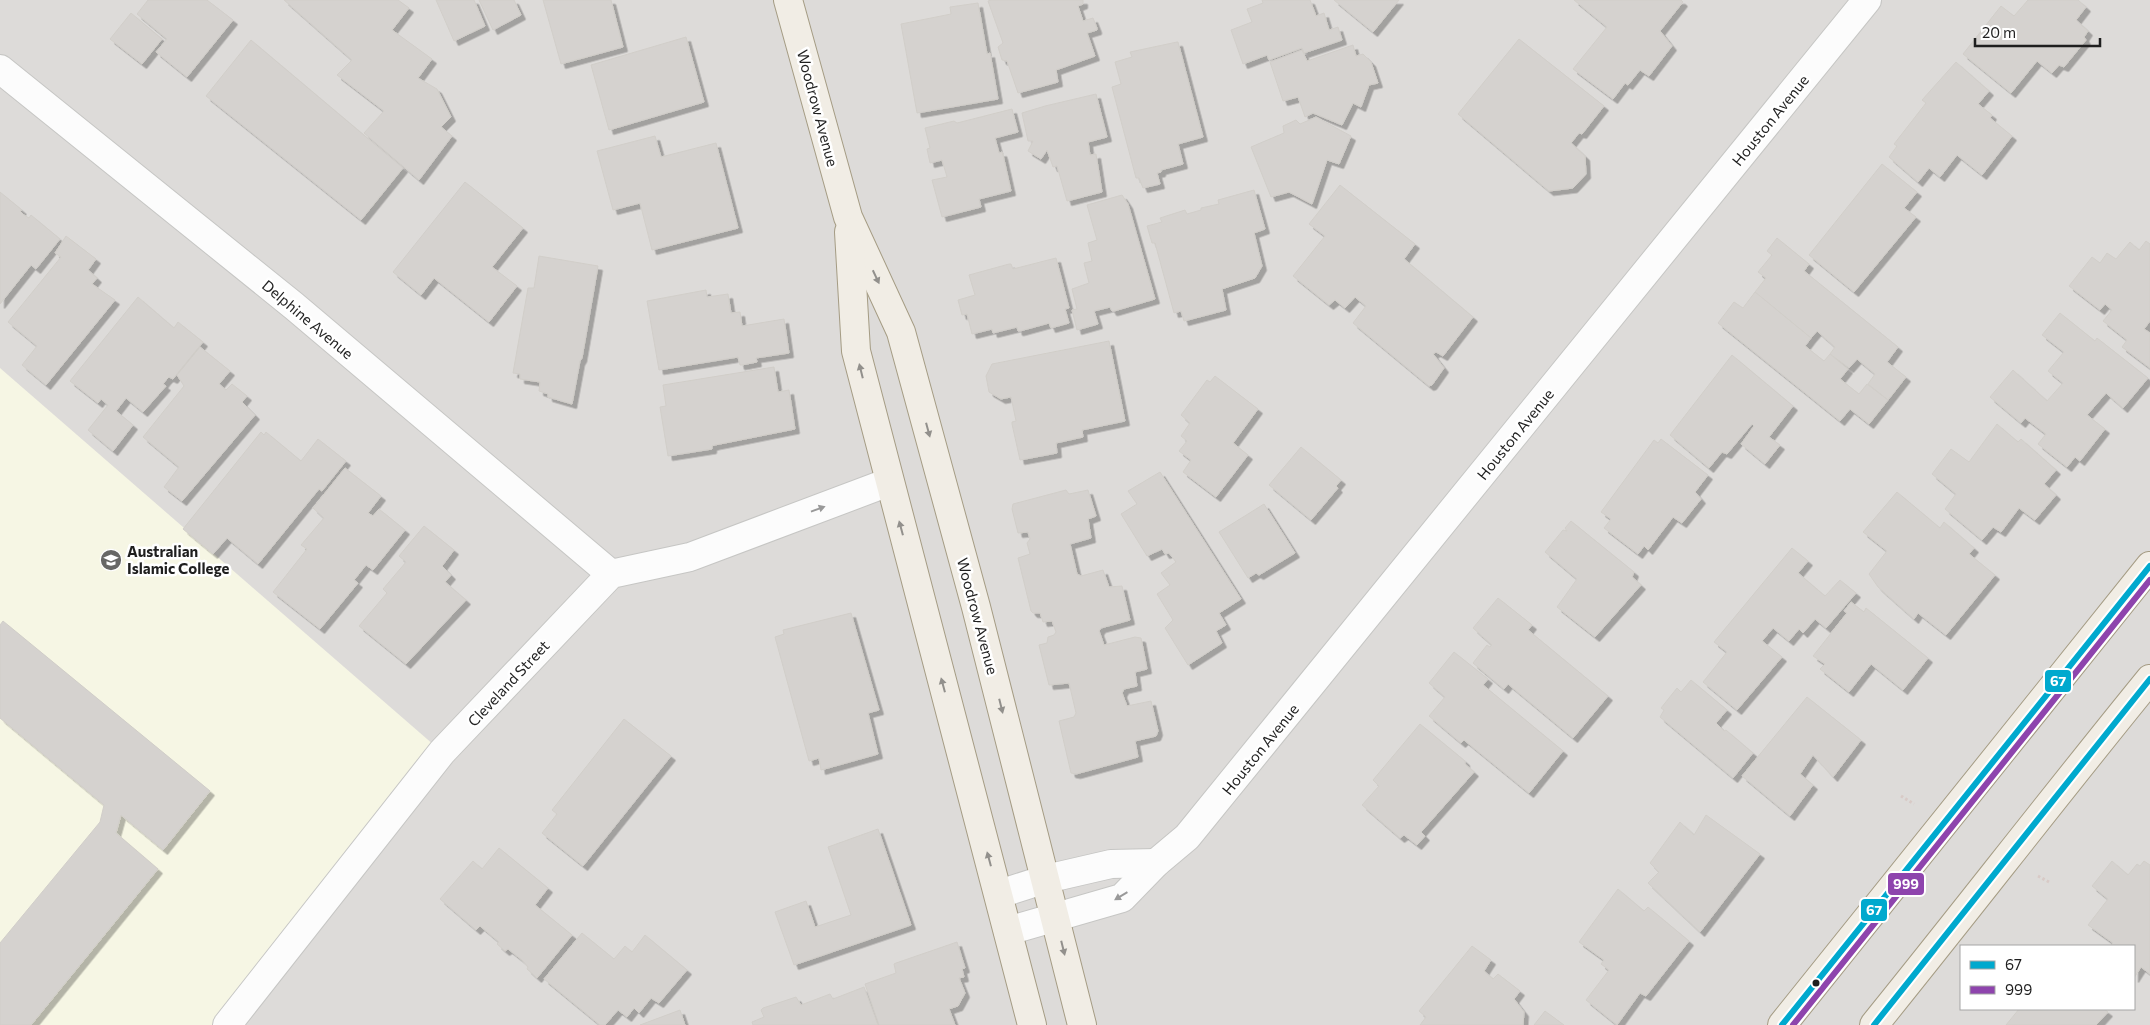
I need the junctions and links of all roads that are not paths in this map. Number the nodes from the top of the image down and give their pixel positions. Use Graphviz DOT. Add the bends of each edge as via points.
graph roads {
  1 [pos="788,0"];
  2 [pos="1867,0"];
  3 [pos="0,69"];
  4 [pos="848,217"];
  5 [pos="889,482"];
  6 [pos="2150,566"];
  7 [pos="611,574"];
  8 [pos="2150,678"];
  9 [pos="1156,863"];
  10 [pos="1046,879"];
  11 [pos="999,894"];
  12 [pos="1056,918"];
  13 [pos="1008,931"];
  14 [pos="227,1025"];
  15 [pos="1032,1025"];
  16 [pos="1082,1025"];
  17 [pos="1782,1025"];
  18 [pos="1874,1025"];
  1 -- 4 [label="main road, Woodrow Avenue"];
  2 -- 9 [label="street, Houston Avenue" via="1216,803 1187,837"];
  3 -- 7 [label="street, Delphine Avenue" via="294,306"];
  5 -- 4 [label="main road, Woodrow Avenue, one-way" via="856,351"];
  4 -- 10 [label="main road, Woodrow Avenue, one-way" via="901,332"];
  7 -- 5 [label="street, one-way" via="690,557"];
  11 -- 5 [label="main road, Woodrow Avenue, one-way"];
  6 -- 17 [label="main road"];
  7 -- 14 [label="street, Cleveland Street" via="442,752"];
  8 -- 18 [label="main road"];
  9 -- 10 [label="street" via="1111,864"];
  9 -- 12 [label="street, Houston Avenue, one-way" via="1122,898"];
  10 -- 11 [label="street"];
  10 -- 12 [label="main road, Woodrow Avenue"];
  11 -- 13 [label="main road, Woodrow Avenue"];
  12 -- 13 [label="street, Houston Avenue"];
  12 -- 16 [label="main road, Woodrow Avenue, one-way"];
  13 -- 15 [label="main road, Woodrow Avenue"];
}
